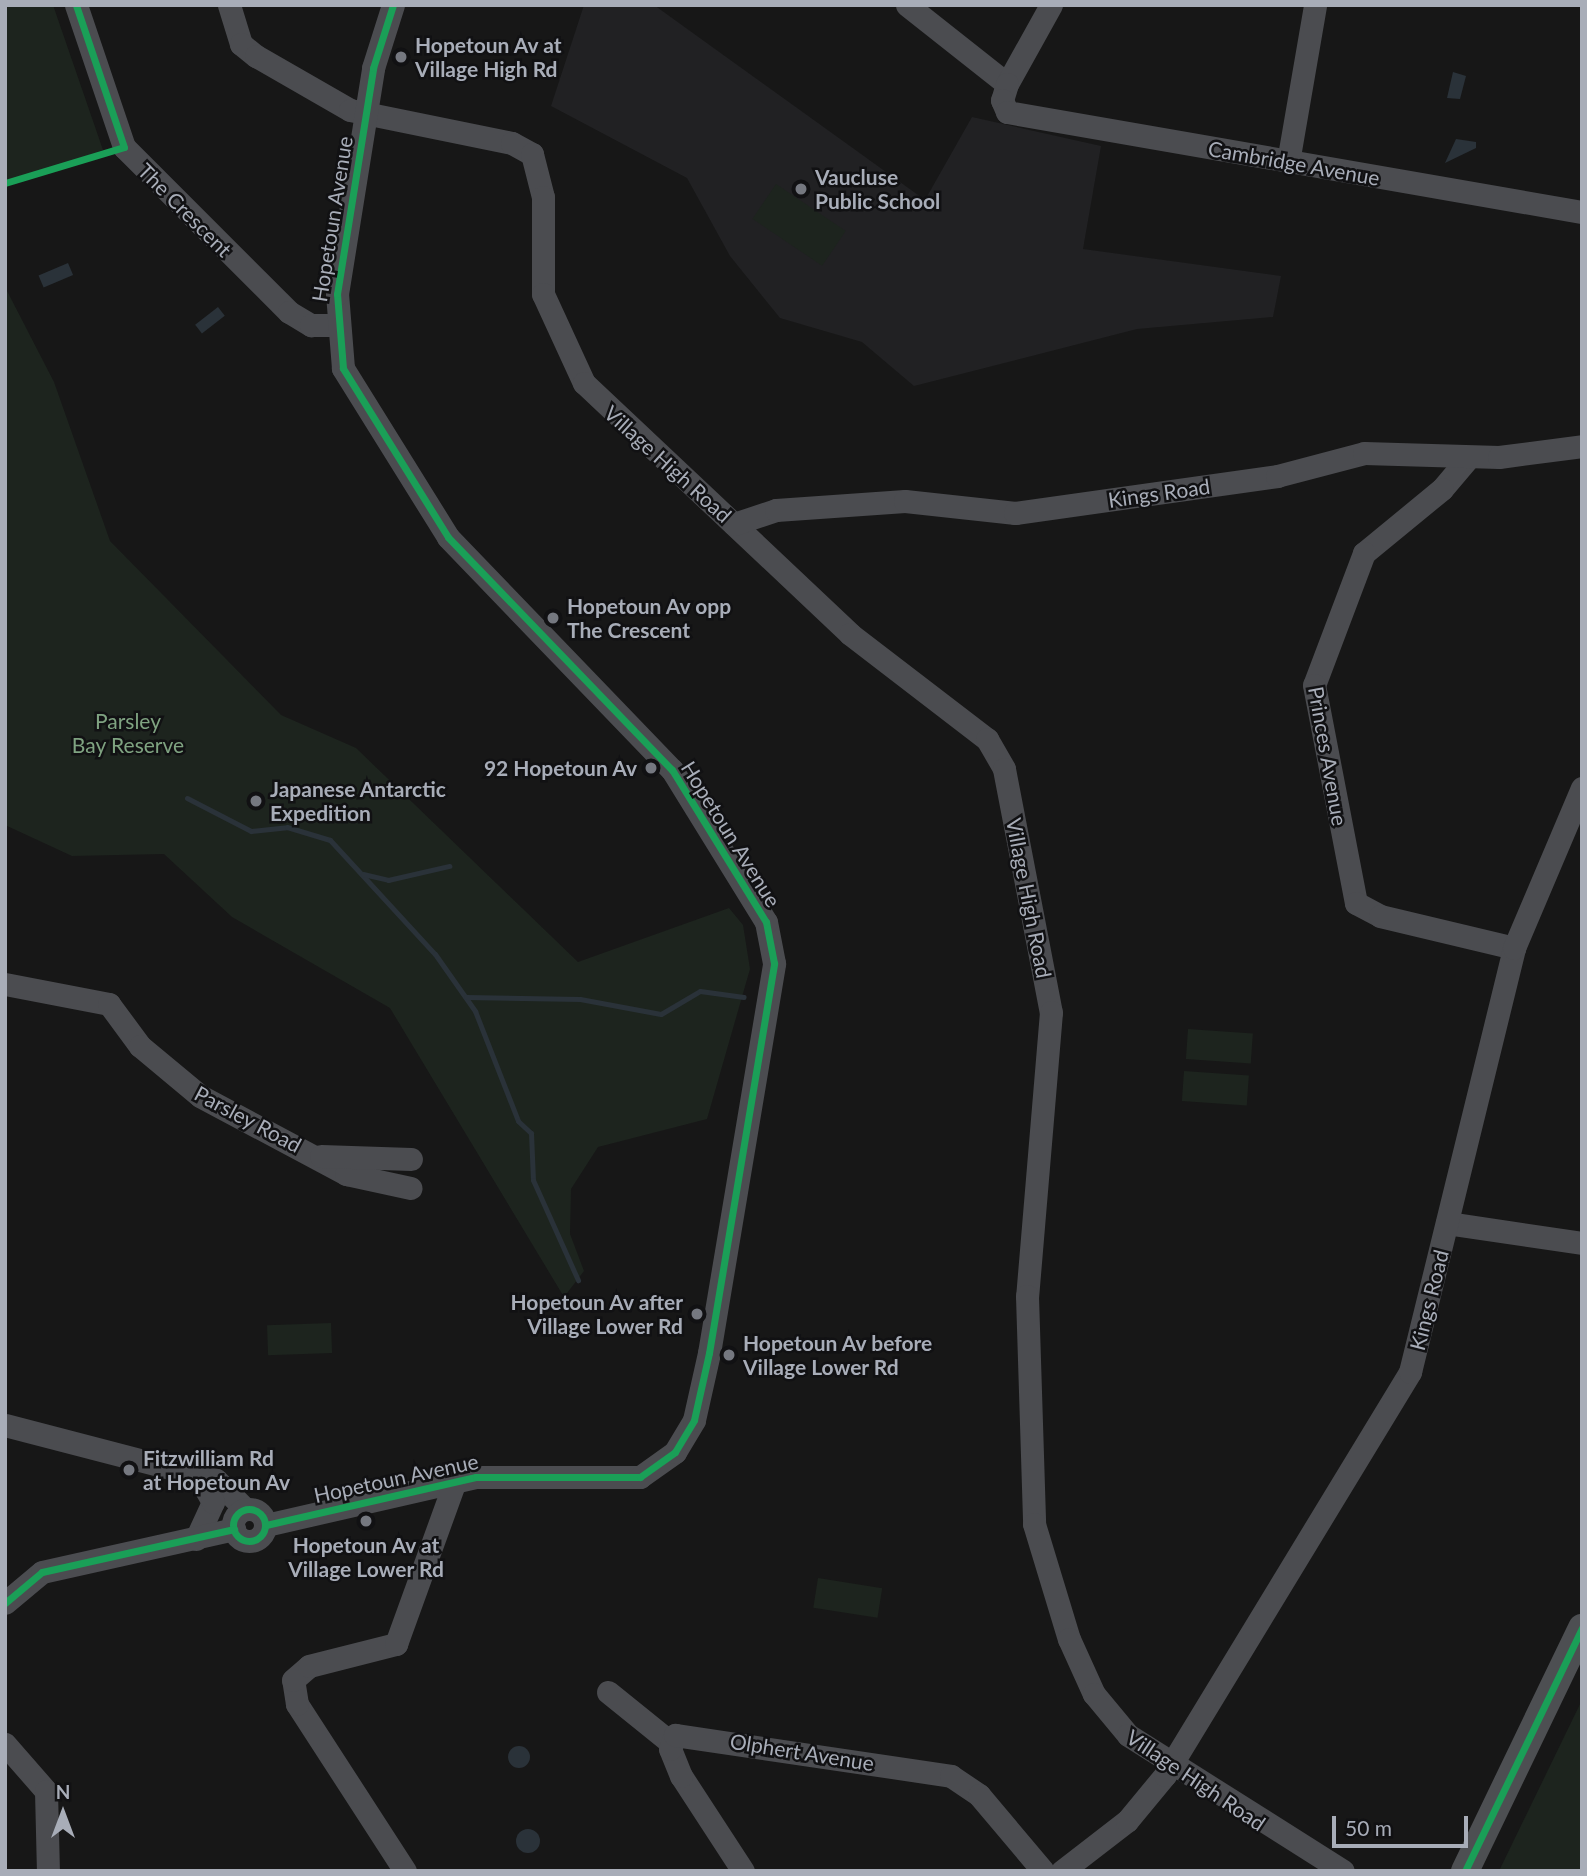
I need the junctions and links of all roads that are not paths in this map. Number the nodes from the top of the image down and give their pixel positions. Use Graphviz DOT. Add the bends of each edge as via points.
graph roads {
  1 [pos="76,5"];
  2 [pos="229,5"];
  3 [pos="393,5"];
  4 [pos="906,5"];
  5 [pos="1051,5"];
  6 [pos="1315,5"];
  7 [pos="1007,85"];
  8 [pos="366,117"];
  9 [pos="1288,162"];
  10 [pos="1582,212"];
  11 [pos="335,326"];
  12 [pos="1582,446"];
  13 [pos="1469,457"];
  14 [pos="734,524"];
  15 [pos="1582,788"];
  16 [pos="1514,948"];
  17 [pos="5,984"];
  18 [pos="321,1156"];
  19 [pos="411,1158"];
  20 [pos="411,1188"];
  21 [pos="1447,1223"];
  22 [pos="1582,1243"];
  23 [pos="5,1425"];
  24 [pos="196,1474"];
  25 [pos="456,1481"];
  26 [pos="245,1509"];
  27 [pos="265,1525"];
  28 [pos="234,1529"];
  29 [pos="195,1539"];
  30 [pos="5,1602"];
  31 [pos="1582,1628"];
  32 [pos="608,1692"];
  33 [pos="670,1742"];
  34 [pos="5,1744"];
  35 [pos="1171,1765"];
  36 [pos="48,1871"];
  37 [pos="405,1871"];
  38 [pos="743,1871"];
  39 [pos="1043,1871"];
  40 [pos="1062,1871"];
  41 [pos="1343,1871"];
  42 [pos="1465,1871"];
  1 -- 11 [label="street, The Crescent" via="131,155 289,312 311,325"];
  2 -- 8 [label="street" via="242,44 256,57"];
  3 -- 8 [label="street, Hopetoun Avenue"];
  4 -- 7 [label="street"];
  5 -- 7 [label="street"];
  6 -- 9 [label="street"];
  7 -- 9 [label="street, Cambridge Avenue" via="1002,100 1007,112"];
  8 -- 11 [label="street, Hopetoun Avenue"];
  8 -- 14 [label="street, Village High Road" via="489,137 531,154 543,197 543,294 584,383"];
  9 -- 10 [label="street, Cambridge Avenue"];
  11 -- 25 [label="street, Hopetoun Avenue" via="343,368 432,517 672,771 762,915 775,953 709,1353 687,1436 661,1466 640,1477"];
  12 -- 13 [label="street, Kings Road"];
  13 -- 14 [label="street, Kings Road" via="1390,450 1277,476 1015,513 905,501 776,510"];
  13 -- 16 [label="street, Princes Avenue" via="1442,489 1364,553 1314,685 1356,903 1380,916"];
  14 -- 35 [label="street, Village High Road" via="850,634 987,738 1004,769 1051,1012 1027,1296 1034,1524 1084,1676 1116,1724"];
  15 -- 16 [label="street, Kings Road"];
  16 -- 21 [label="street, Kings Road"];
  17 -- 18 [label="street, Parsley Road" via="109,1004 140,1046 178,1081"];
  18 -- 19 [label="street, Parsley Road"];
  18 -- 20 [label="street, Parsley Road" via="346,1174"];
  21 -- 22 [label="street"];
  21 -- 35 [label="street, Kings Road" via="1410,1372"];
  23 -- 24 [label="street"];
  24 -- 26 [label="street" via="226,1487"];
  24 -- 29 [label="street" via="213,1502"];
  25 -- 27 [label="street, Hopetoun Avenue"];
  25 -- 37 [label="street" via="396,1644 309,1665 293,1680 297,1704"];
  26 -- 27 [label="street" via="259,1511"];
  26 -- 28 [label="street"];
  27 -- 28 [label="street, Hopetoun Avenue" via="249,1541"];
  28 -- 29 [label="street"];
  29 -- 30 [label="street" via="42,1572"];
  31 -- 42 [label="main road"];
  32 -- 33 [label="street"];
  33 -- 38 [label="street" via="681,1776"];
  33 -- 39 [label="street, Olphert Avenue" via="691,1735 951,1776 974,1790"];
  34 -- 36 [label="street" via="46,1791"];
  35 -- 40 [label="street" via="1127,1821"];
  35 -- 41 [label="street, Village High Road"];
}
